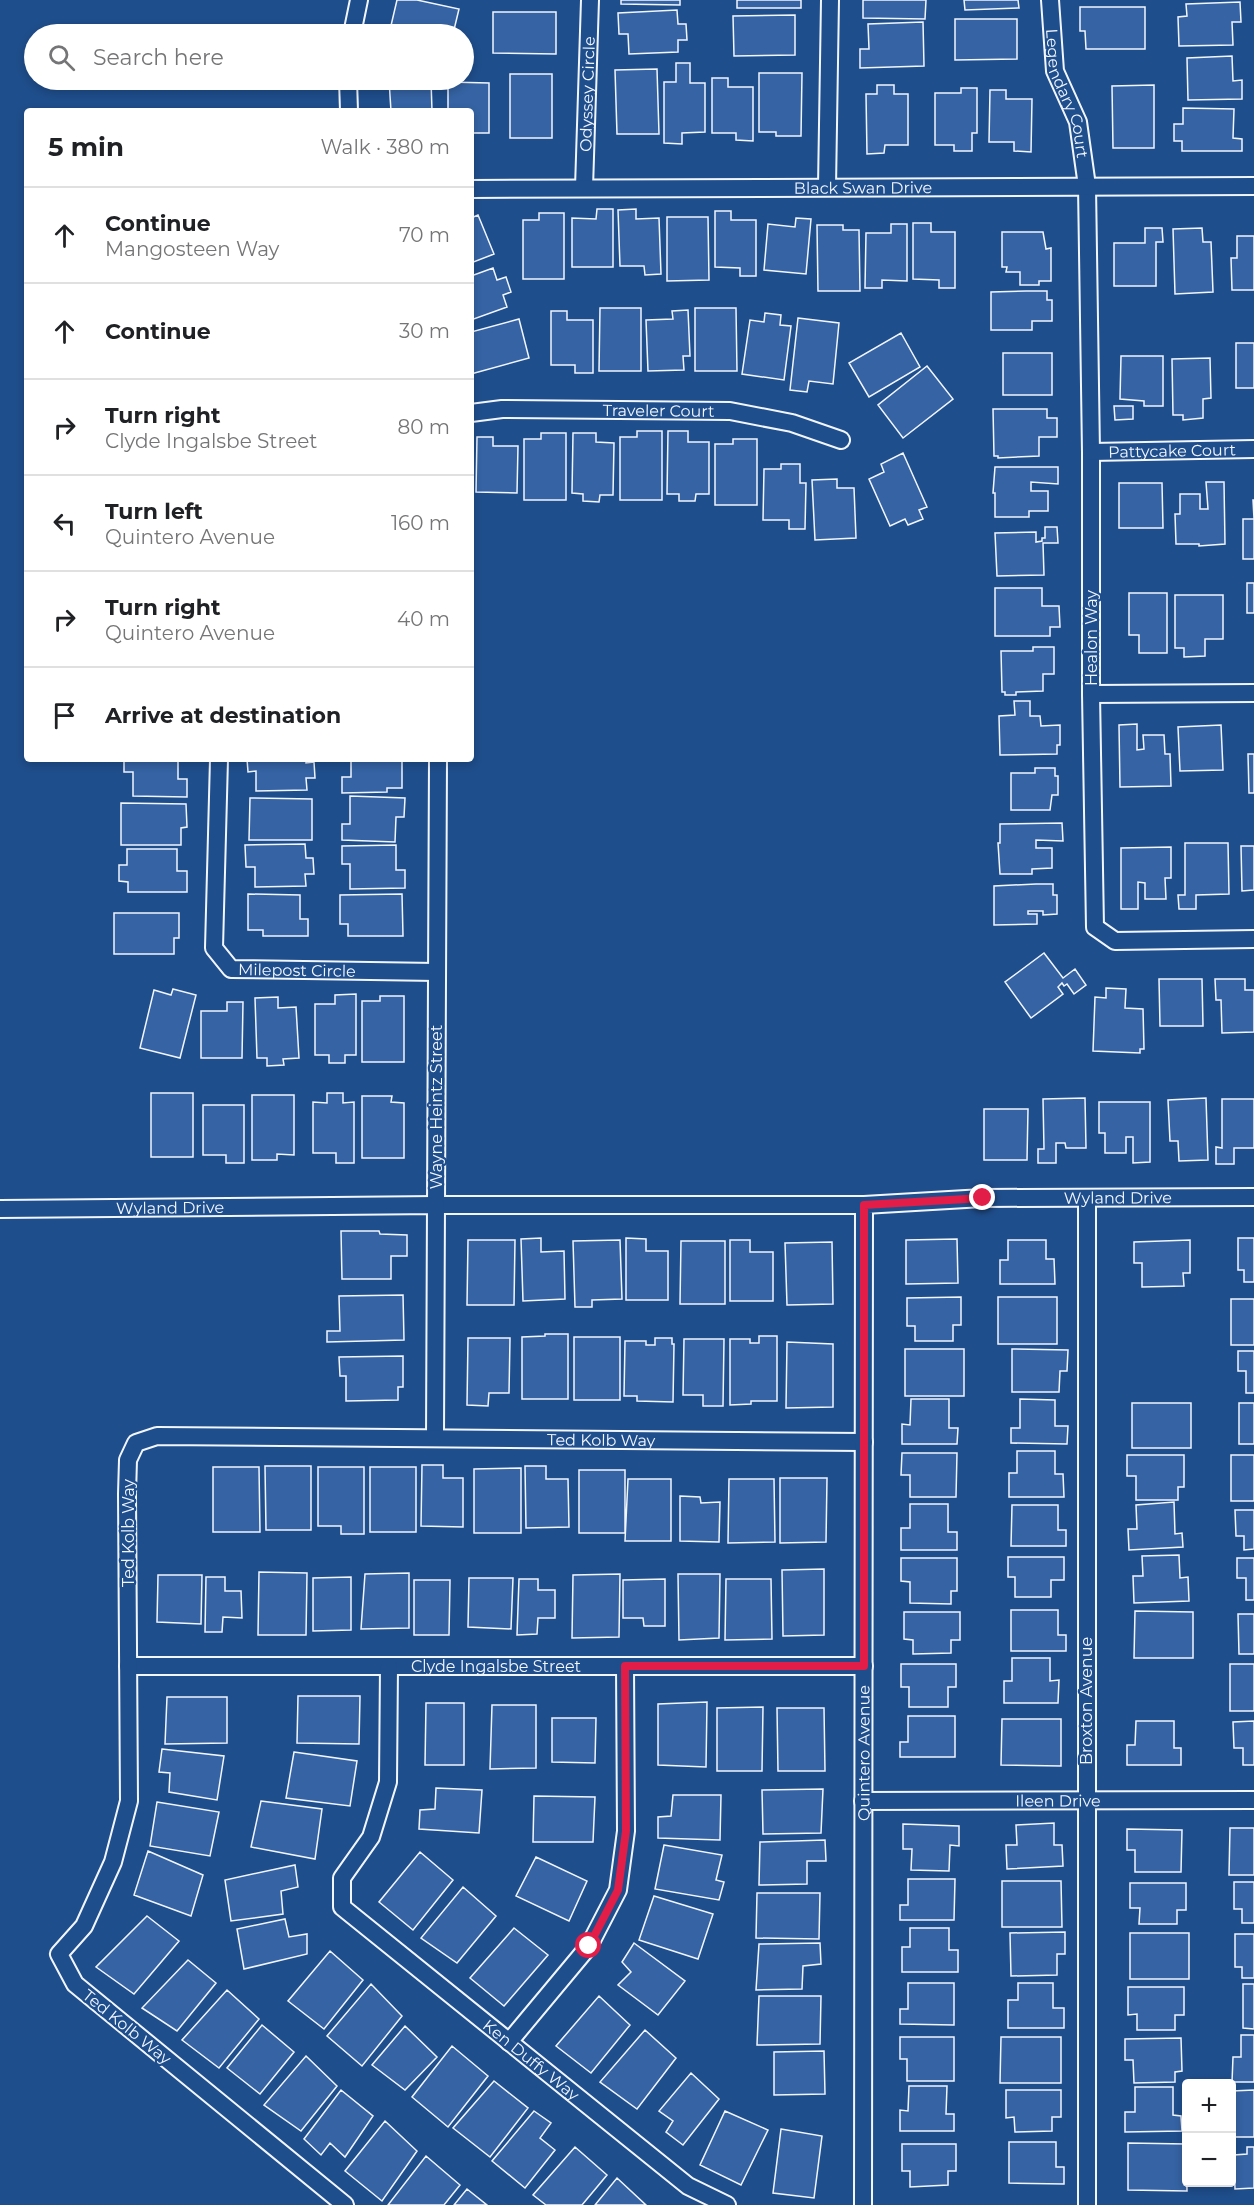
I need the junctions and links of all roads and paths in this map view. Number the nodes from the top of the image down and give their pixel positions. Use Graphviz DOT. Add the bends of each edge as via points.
graph roads {
  1 [pos="358,0"];
  2 [pos="590,0"];
  3 [pos="830,0"];
  4 [pos="1050,0"];
  5 [pos="354,24"];
  6 [pos="348,90"];
  7 [pos="349,108"];
  8 [pos="1087,186"];
  9 [pos="1254,186"];
  10 [pos="827,187"];
  11 [pos="584,188"];
  12 [pos="474,189"];
  13 [pos="474,413"];
  14 [pos="841,440"];
  15 [pos="1254,449"];
  16 [pos="1091,452"];
  17 [pos="1254,693"];
  18 [pos="1091,694"];
  19 [pos="219,762"];
  20 [pos="438,762"];
  21 [pos="1254,939"];
  22 [pos="437,972"];
  23 [pos="1254,1197"];
  24 [pos="1087,1198"];
  25 [pos="436,1205"];
  26 [pos="864,1205"];
  27 [pos="0,1209"];
  28 [pos="435,1438"];
  29 [pos="864,1442"];
  30 [pos="128,1666"];
  31 [pos="389,1666"];
  32 [pos="625,1666"];
  33 [pos="864,1666"];
  34 [pos="1254,1800"];
  35 [pos="863,1801"];
  36 [pos="1086,1801"];
  37 [pos="509,2042"];
  38 [pos="345,2205"];
  39 [pos="727,2205"];
  40 [pos="863,2205"];
  41 [pos="1087,2205"];
  1 -- 5 [label="street"];
  2 -- 11 [label="street, Odyssey Circle"];
  3 -- 10 [label="street"];
  4 -- 8 [label="street, Legendary Court" via="1055,71 1078,122"];
  6 -- 7 [label="street"];
  8 -- 9 [label="street, Black Swan Drive"];
  8 -- 10 [label="street, Black Swan Drive"];
  8 -- 16 [label="street, Healon Way"];
  10 -- 11 [label="street, Black Swan Drive"];
  11 -- 12 [label="street, Black Swan Drive"];
  13 -- 14 [label="street, Traveler Court" via="502,409 730,411 792,423"];
  15 -- 16 [label="street, Pattycake Court"];
  16 -- 18 [label="street, Healon Way"];
  17 -- 18 [label="street"];
  18 -- 21 [label="street, Healon Way" via="1095,927 1115,941"];
  19 -- 22 [label="street, Milepost Circle" via="214,948 231,969"];
  20 -- 22 [label="street, Wayne Heintz Street"];
  22 -- 25 [label="street, Wayne Heintz Street"];
  23 -- 24 [label="street, Wyland Drive"];
  24 -- 26 [label="street, Wyland Drive" via="983,1198"];
  24 -- 36 [label="street, Broxton Avenue"];
  25 -- 26 [label="street, Wayne Heintz Street"];
  25 -- 27 [label="street, Wyland Drive"];
  25 -- 28 [label="street"];
  26 -- 29 [label="street, Quintero Avenue"];
  28 -- 29 [label="street, Ted Kolb Way"];
  28 -- 30 [label="street, Ted Kolb Way" via="157,1436 136,1443 128,1460"];
  29 -- 33 [label="street, Quintero Avenue"];
  30 -- 31 [label="street, Clyde Ingalsbe Street"];
  30 -- 38 [label="street, Ted Kolb Way" via="129,1801 113,1862 84,1926 59,1954 75,1984"];
  31 -- 32 [label="street, Clyde Ingalsbe Street"];
  31 -- 37 [label="street, Ken Duffy Way" via="387,1782 371,1837 342,1878 342,1907"];
  32 -- 33 [label="street, Clyde Ingalsbe Street"];
  32 -- 37 [label="street" via="626,1831 618,1890 589,1946"];
  33 -- 35 [label="street, Quintero Avenue"];
  34 -- 36 [label="street, Ileen Drive"];
  35 -- 36 [label="street, Ileen Drive"];
  35 -- 40 [label="street, Quintero Avenue"];
  36 -- 41 [label="street, Broxton Avenue"];
  37 -- 39 [label="street, Ken Duffy Way" via="688,2186"];
}
